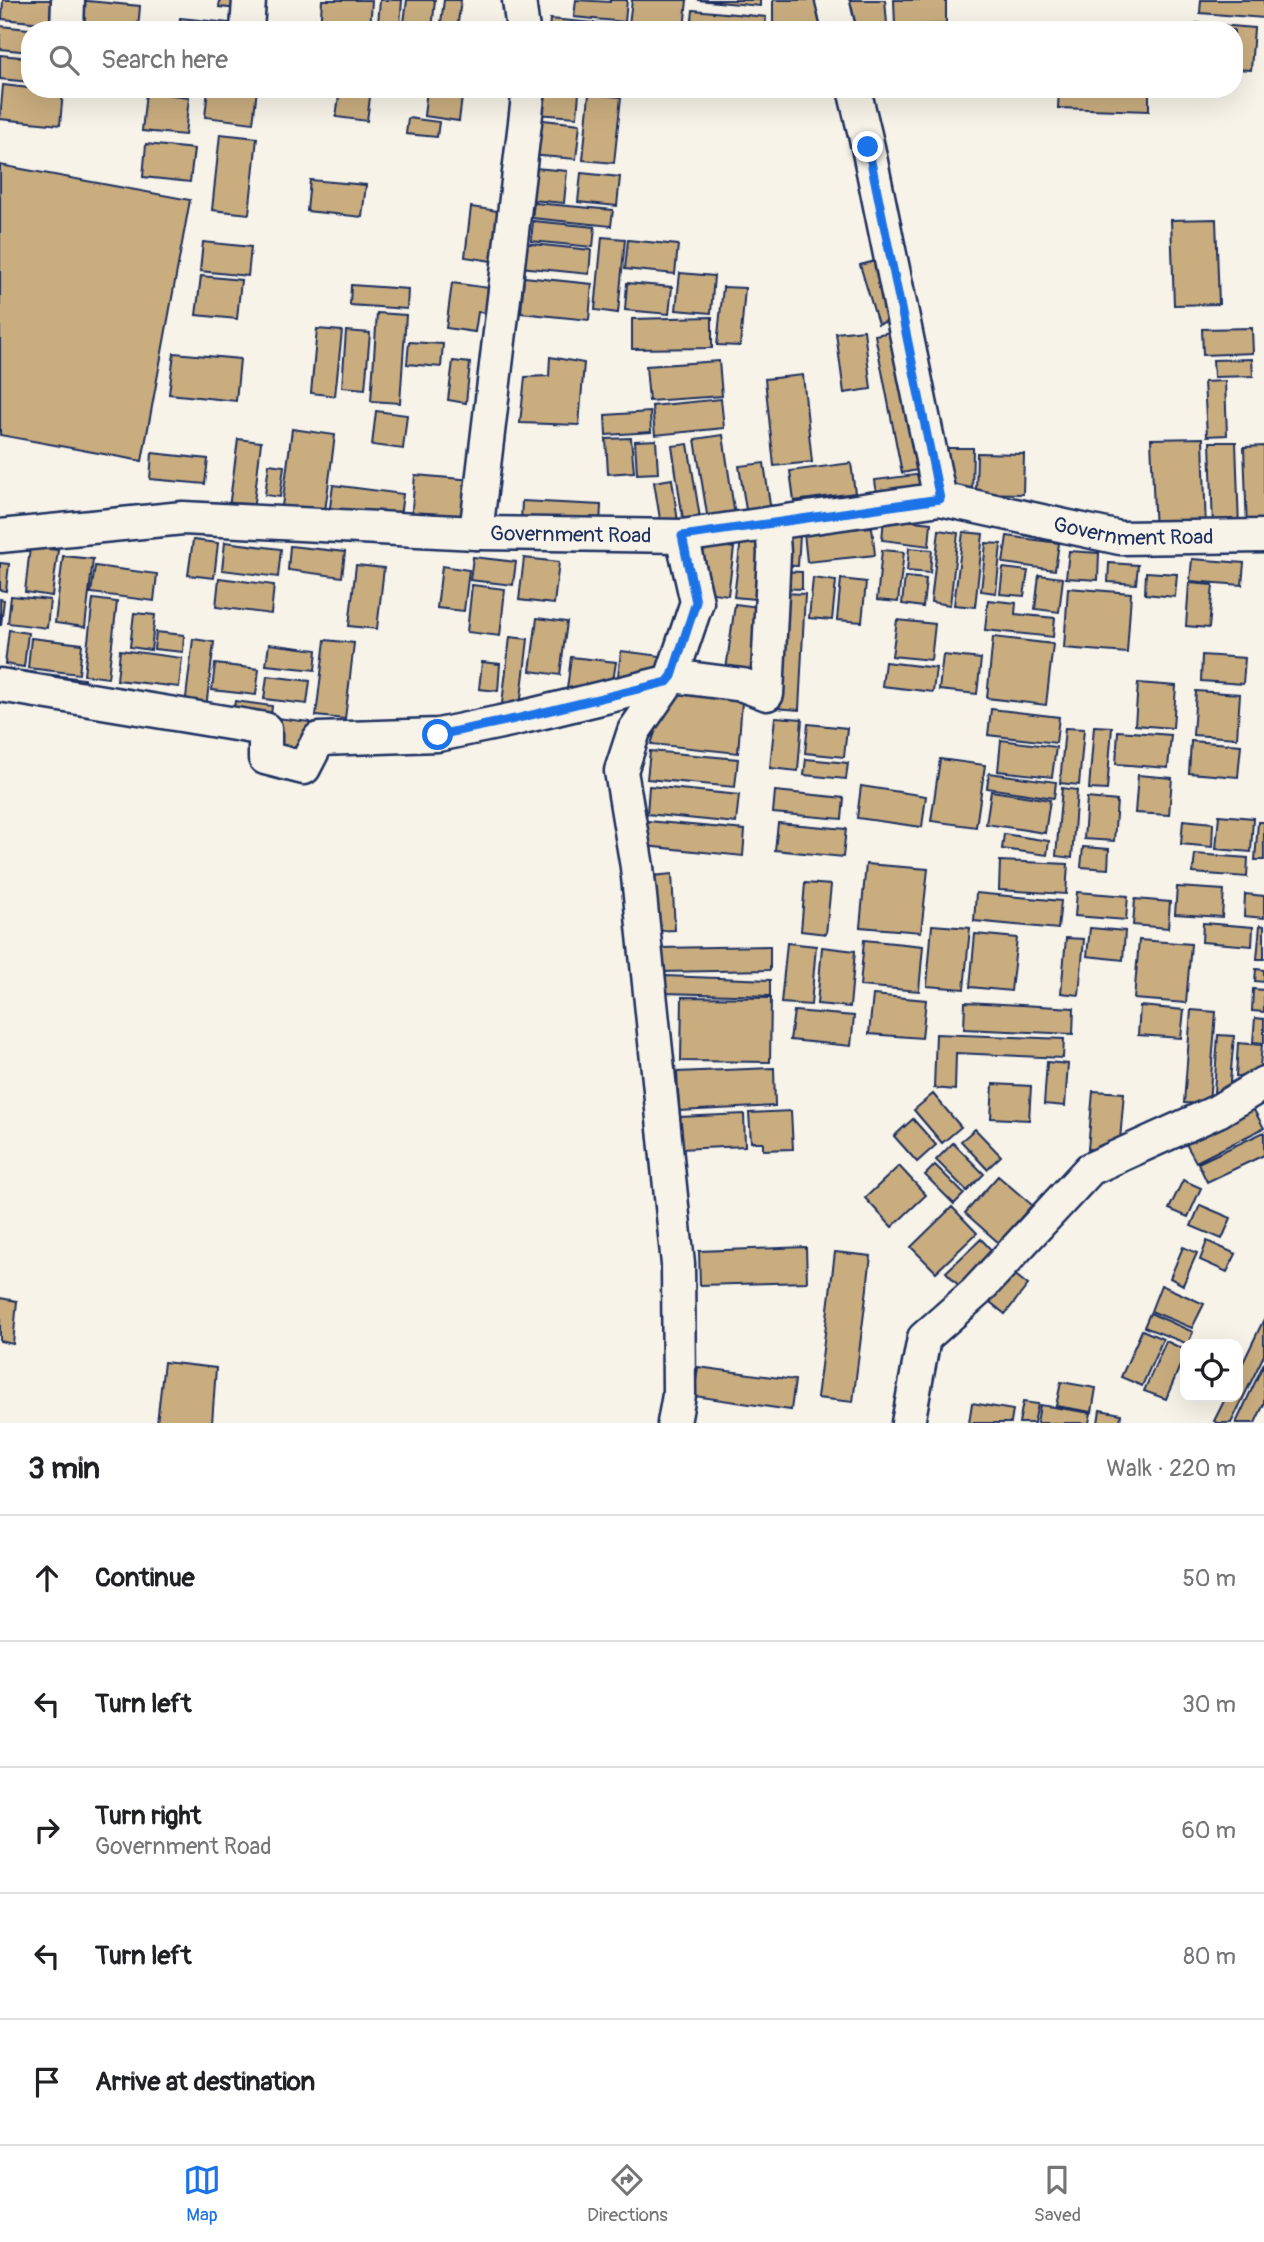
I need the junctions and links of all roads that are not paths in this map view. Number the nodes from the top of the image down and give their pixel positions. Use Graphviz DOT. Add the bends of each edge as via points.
graph roads {
  1 [pos="68,0"];
  2 [pos="249,0"];
  3 [pos="519,0"];
  4 [pos="832,0"];
  5 [pos="67,21"];
  6 [pos="248,21"];
  7 [pos="522,21"];
  8 [pos="837,21"];
  9 [pos="528,98"];
  10 [pos="856,98"];
  11 [pos="940,499"];
  12 [pos="772,523"];
  13 [pos="476,533"];
  14 [pos="0,536"];
  15 [pos="682,536"];
  16 [pos="1264,536"];
  17 [pos="670,679"];
  18 [pos="0,685"];
  19 [pos="1264,1083"];
  20 [pos="674,1423"];
  21 [pos="908,1423"];
  1 -- 5 [label="street"];
  2 -- 6 [label="street"];
  3 -- 7 [label="street"];
  4 -- 8 [label="street"];
  9 -- 13 [label="street"];
  10 -- 11 [label="street"];
  11 -- 12 [label="street, Government Road"];
  11 -- 16 [label="street, Government Road" via="1120,538"];
  12 -- 15 [label="street, Government Road"];
  12 -- 17 [label="street" via="767,694 743,685"];
  13 -- 14 [label="street, Government Road" via="183,518"];
  13 -- 15 [label="street, Government Road"];
  15 -- 17 [label="street" via="696,602"];
  17 -- 18 [label="street" via="438,735 318,739 303,768 265,758 265,729"];
  17 -- 20 [label="street" via="634,732 621,771 637,867 678,1264 679,1395"];
  19 -- 21 [label="street" via="1217,1111 1090,1169 976,1292 924,1338"];
}
